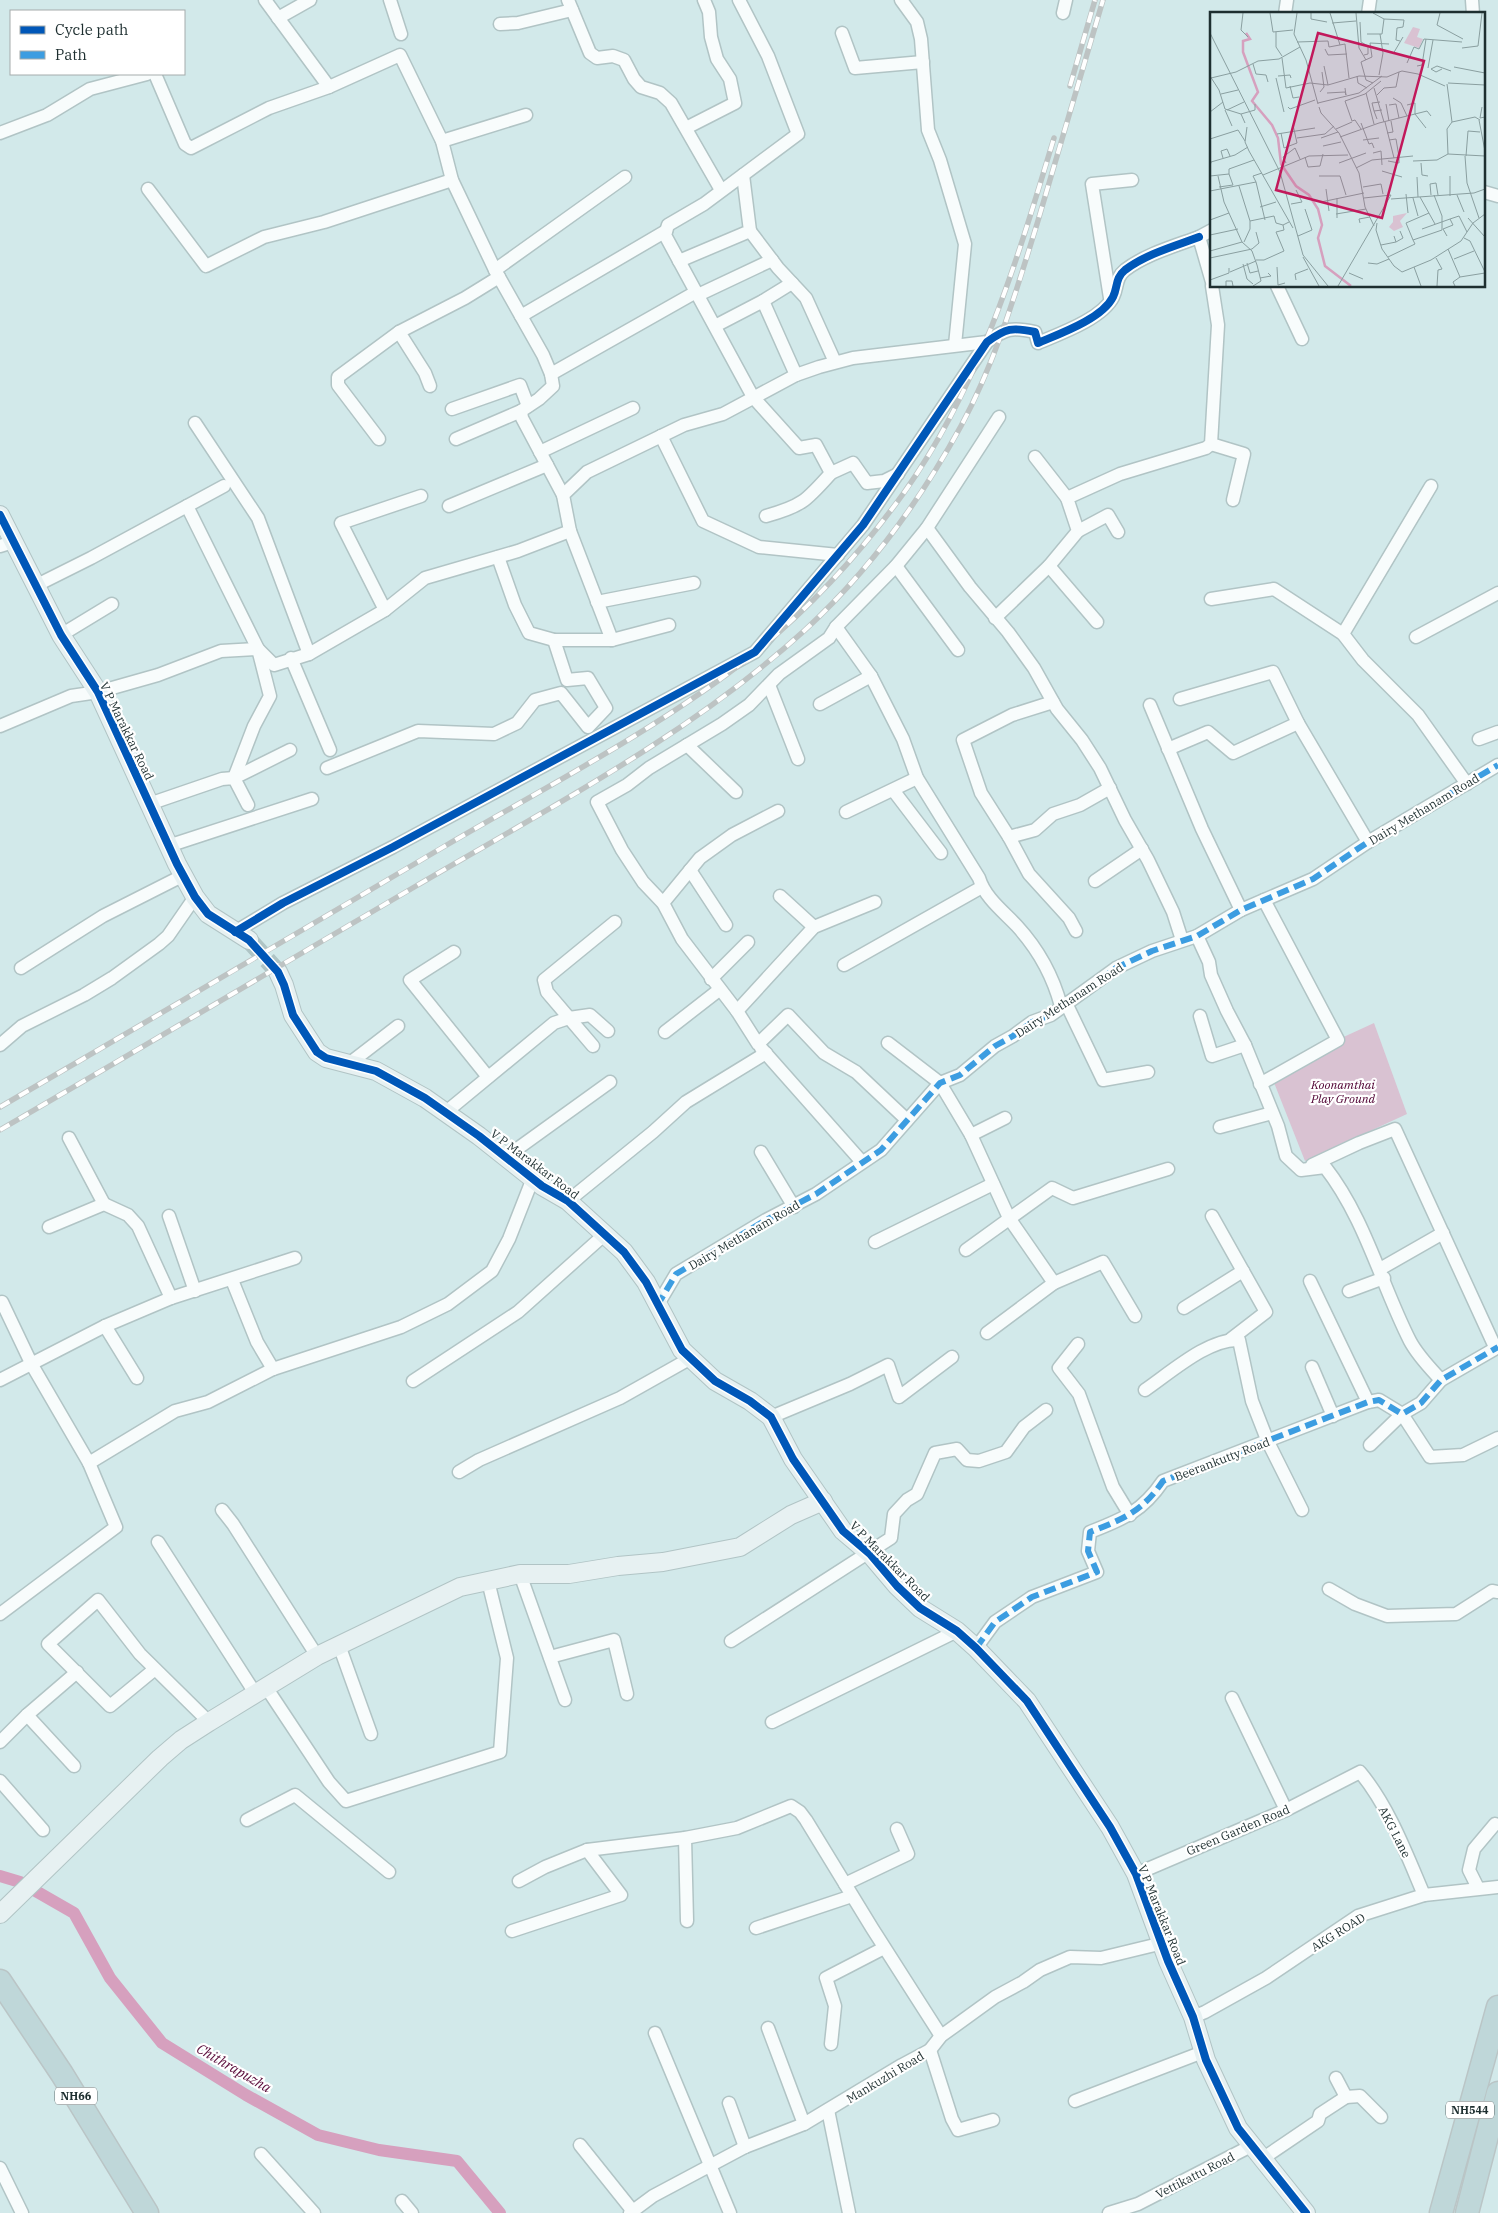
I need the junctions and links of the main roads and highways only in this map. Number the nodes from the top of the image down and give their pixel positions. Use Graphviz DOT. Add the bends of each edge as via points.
graph roads {
  1 [pos="0,1981"];
  2 [pos="1498,2007"];
  3 [pos="1497,2098"];
  4 [pos="147,2213"];
  5 [pos="1442,2213"];
  6 [pos="1467,2213"];
  1 -- 4 [label="highway, NH66" via="62,2074"];
  2 -- 5 [label="highway, NH544"];
  3 -- 6 [label="highway, NH544"];
}
